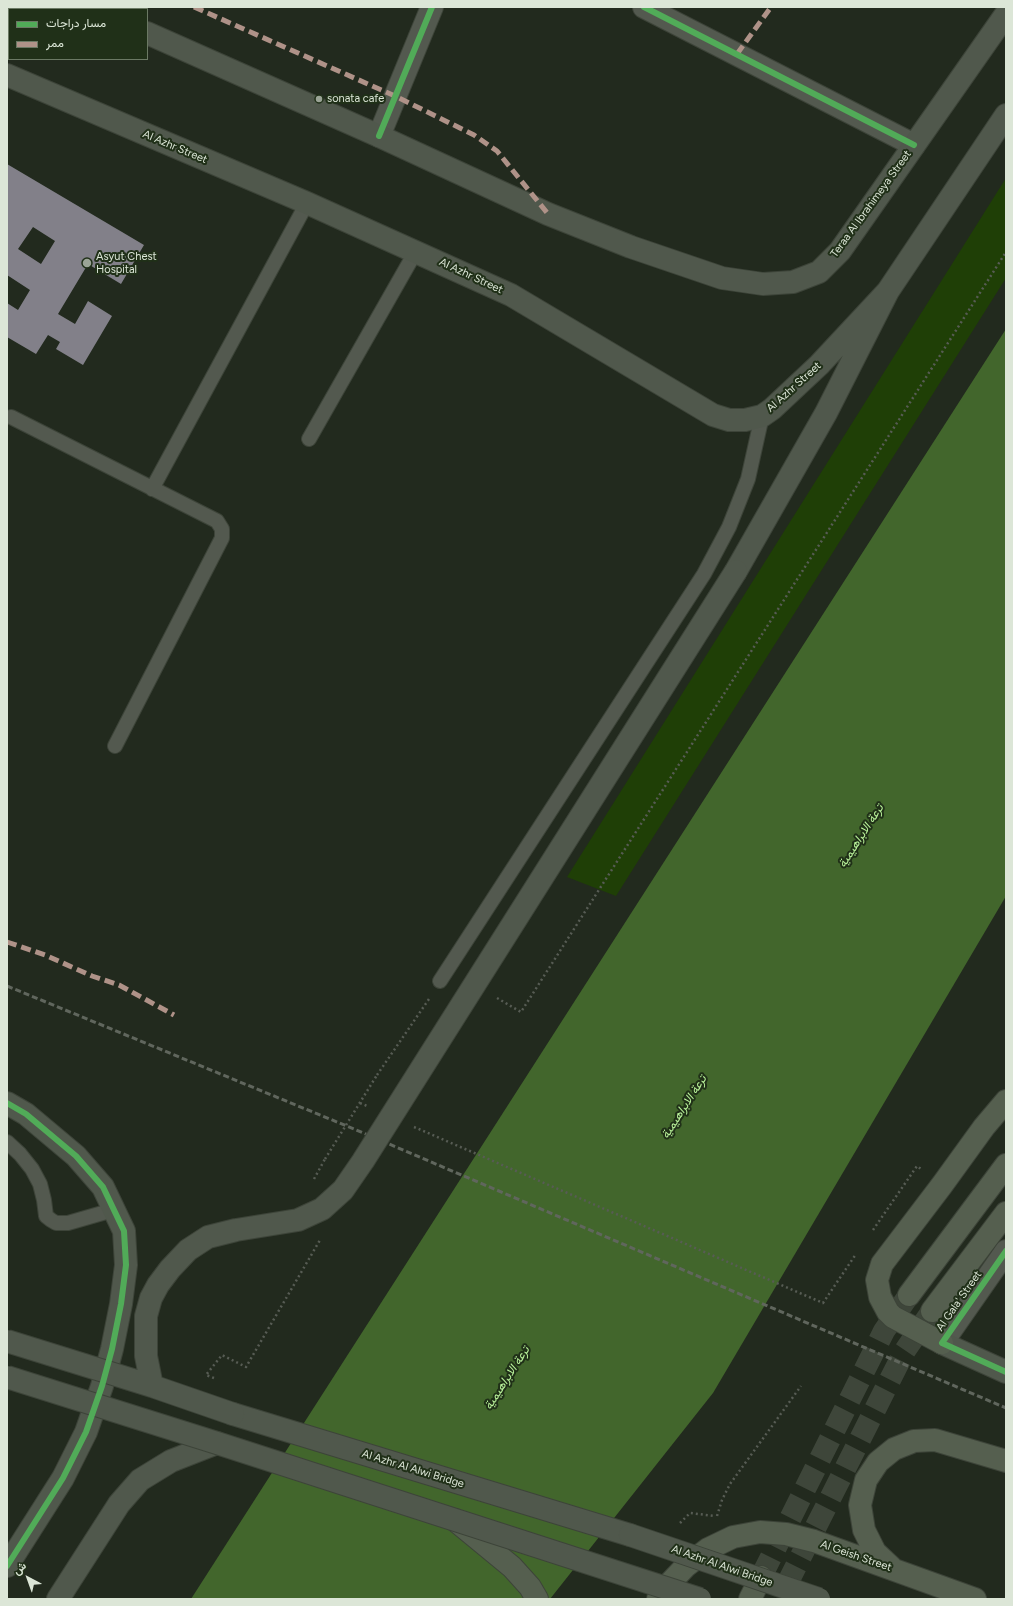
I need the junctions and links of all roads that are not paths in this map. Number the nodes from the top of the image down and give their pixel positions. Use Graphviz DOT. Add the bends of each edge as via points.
graph roads {
  1 [pos="432,7"];
  2 [pos="644,7"];
  3 [pos="1006,14"];
  4 [pos="148,33"];
  5 [pos="7,75"];
  6 [pos="1006,115"];
  7 [pos="379,136"];
  8 [pos="914,145"];
  9 [pos="307,203"];
  10 [pos="416,251"];
  11 [pos="888,292"];
  12 [pos="12,416"];
  13 [pos="762,416"];
  14 [pos="309,439"];
  15 [pos="152,489"];
  16 [pos="115,746"];
  17 [pos="440,981"];
  18 [pos="1006,1101"];
  19 [pos="7,1103"];
  20 [pos="7,1142"];
  21 [pos="1006,1165"];
  22 [pos="113,1210"];
  23 [pos="1006,1214"];
  24 [pos="1006,1251"];
  25 [pos="909,1295"];
  26 [pos="932,1310"];
  27 [pos="7,1341"];
  28 [pos="942,1343"];
  29 [pos="1006,1372"];
  30 [pos="7,1377"];
  31 [pos="152,1386"];
  32 [pos="217,1443"];
  33 [pos="1006,1461"];
  34 [pos="455,1520"];
  35 [pos="7,1566"];
  36 [pos="893,1569"];
  37 [pos="761,1577"];
  38 [pos="946,1593"];
  39 [pos="58,1599"];
  40 [pos="537,1599"];
  41 [pos="658,1599"];
  42 [pos="700,1599"];
  43 [pos="750,1599"];
  44 [pos="819,1599"];
  45 [pos="975,1599"];
  1 -- 7 [label="street"];
  2 -- 8 [label="street"];
  3 -- 8 [label="main road, Teraa Al Ibrahimeya Street"];
  4 -- 7 [label="main road"];
  5 -- 9 [label="main road, Al Azhr Street"];
  6 -- 11 [label="main road"];
  7 -- 8 [label="main road, Teraa Al Ibrahimeya Street" via="548,214 631,247 722,278 763,284 793,282 819,272 840,251"];
  9 -- 10 [label="main road, Al Azhr Street"];
  9 -- 15 [label="lane"];
  10 -- 13 [label="main road, Al Azhr Street" via="511,295 713,414 729,420"];
  10 -- 14 [label="lane"];
  11 -- 13 [label="main road, Al Azhr Street" via="801,383"];
  11 -- 31 [label="main road, bridge" via="826,413 736,571 343,1190 322,1209 298,1220 236,1230 208,1238 188,1250 158,1285 146,1316 146,1356"];
  12 -- 15 [label="lane"];
  13 -- 17 [label="lane" via="748,479 728,527 704,574"];
  15 -- 16 [label="lane" via="218,521 222,529 222,538"];
  18 -- 28 [label="main road" via="882,1264 877,1280 880,1297 893,1317"];
  19 -- 22 [label="main road" via="26,1114 76,1156 102,1187"];
  20 -- 22 [label="lane" via="32,1169 40,1184 46,1216 50,1220 68,1223"];
  21 -- 25 [label="main road"];
  22 -- 35 [label="main road" via="124,1231 126,1264 112,1350 102,1386 86,1432 63,1478"];
  23 -- 26 [label="main road"];
  24 -- 28 [label="street, Al Gala' Street"];
  27 -- 31 [label="main road, Al Azhr Al Alwi Bridge, bridge"];
  28 -- 29 [label="main road, Al Gala' Street"];
  30 -- 32 [label="main road, bridge"];
  31 -- 44 [label="main road, Al Azhr Al Alwi Bridge, bridge" via="233,1414 630,1535"];
  32 -- 34 [label="main road, bridge"];
  32 -- 39 [label="main road" via="171,1461 140,1480 119,1504"];
  33 -- 36 [label="main road" via="935,1440 914,1441 894,1449 878,1462 866,1480 860,1505 864,1530 875,1552"];
  34 -- 40 [label="main road" via="512,1567"];
  34 -- 42 [label="main road, bridge"];
  36 -- 38 [label="main road, Al Geish Street"];
  36 -- 41 [label="main road, Al Geish Street" via="814,1541 786,1534 760,1532 733,1537 708,1549 686,1566"];
  37 -- 43 [label="main road"];
  38 -- 45 [label="main road, Al Geish Street"];
}
